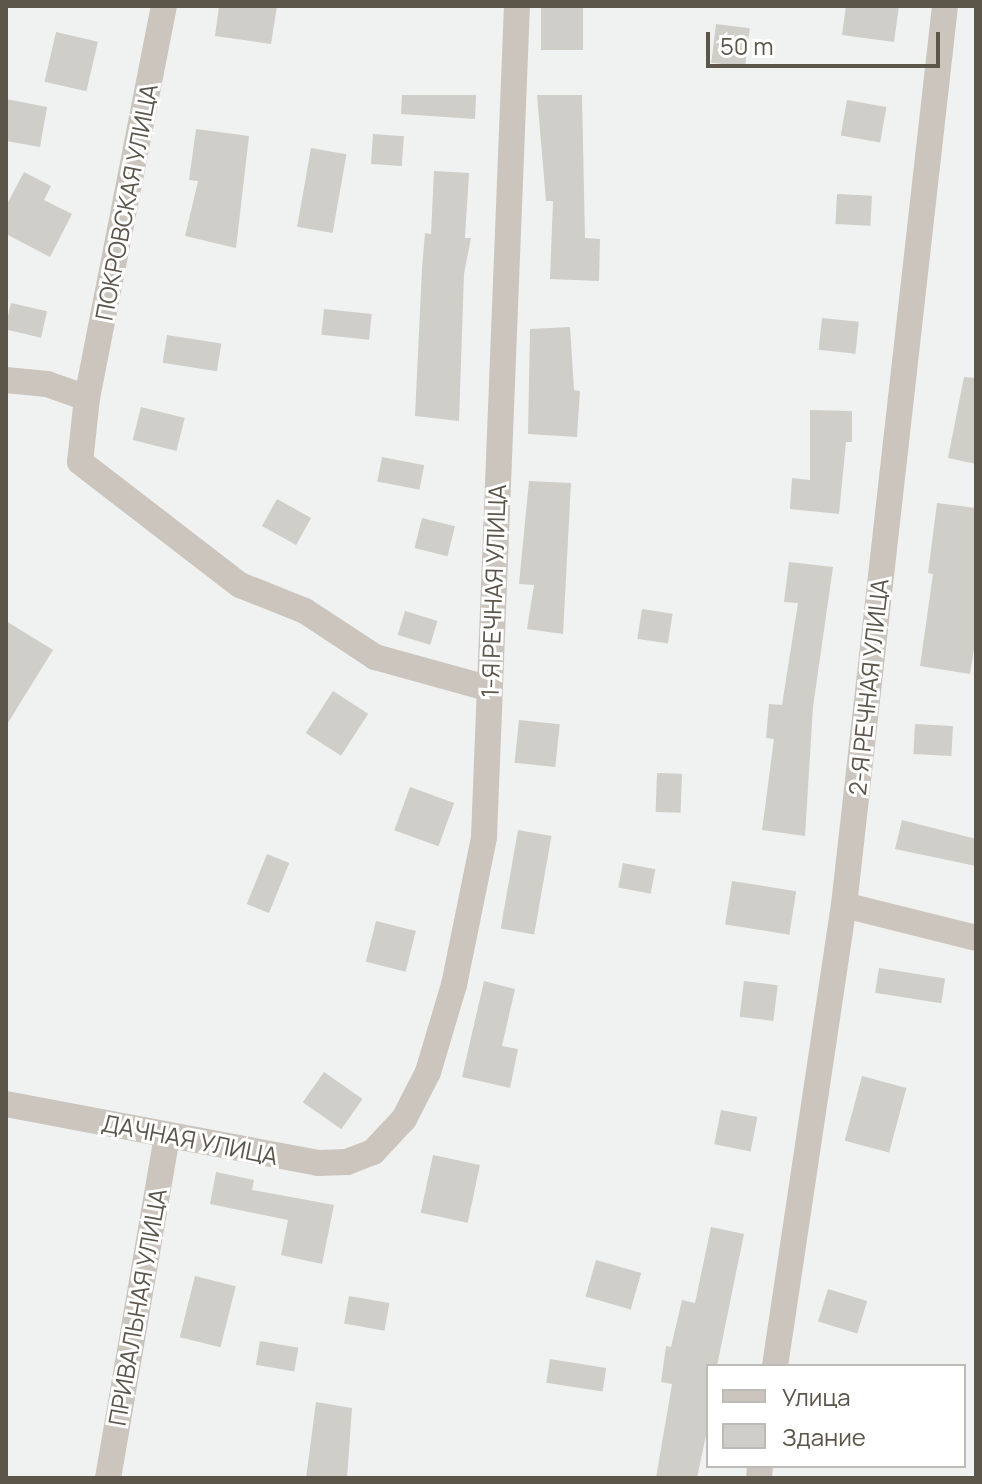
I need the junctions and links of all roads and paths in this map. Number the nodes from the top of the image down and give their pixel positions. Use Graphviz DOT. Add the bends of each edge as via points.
graph roads {
  1 [pos="164,6"];
  2 [pos="517,6"];
  3 [pos="945,6"];
  4 [pos="6,380"];
  5 [pos="87,398"];
  6 [pos="490,689"];
  7 [pos="844,905"];
  8 [pos="976,938"];
  9 [pos="6,1104"];
  10 [pos="167,1135"];
  11 [pos="373,1152"];
  12 [pos="775,1364"];
  13 [pos="108,1478"];
  1 -- 5 [label="street, ПОКРОВСКАЯ УЛИЦА"];
  2 -- 6 [label="street, 1-Я РЕЧНАЯ УЛИЦА"];
  3 -- 7 [label="street, 2-Я РЕЧНАЯ УЛИЦА"];
  4 -- 5 [label="street" via="47,384"];
  5 -- 6 [label="street, ПОКРОВСКАЯ УЛИЦА" via="80,462 240,585 305,611 375,657"];
  6 -- 11 [label="street, 1-Я РЕЧНАЯ УЛИЦА" via="484,837 454,985 428,1072 404,1119"];
  7 -- 8 [label="street"];
  7 -- 12 [label="street, 2-Я РЕЧНАЯ УЛИЦА"];
  9 -- 10 [label="street, ДАЧНАЯ УЛИЦА"];
  10 -- 11 [label="street, ДАЧНАЯ УЛИЦА" via="318,1163 347,1162"];
  10 -- 13 [label="street, ПРИВАЛЬНАЯ УЛИЦА"];
}
